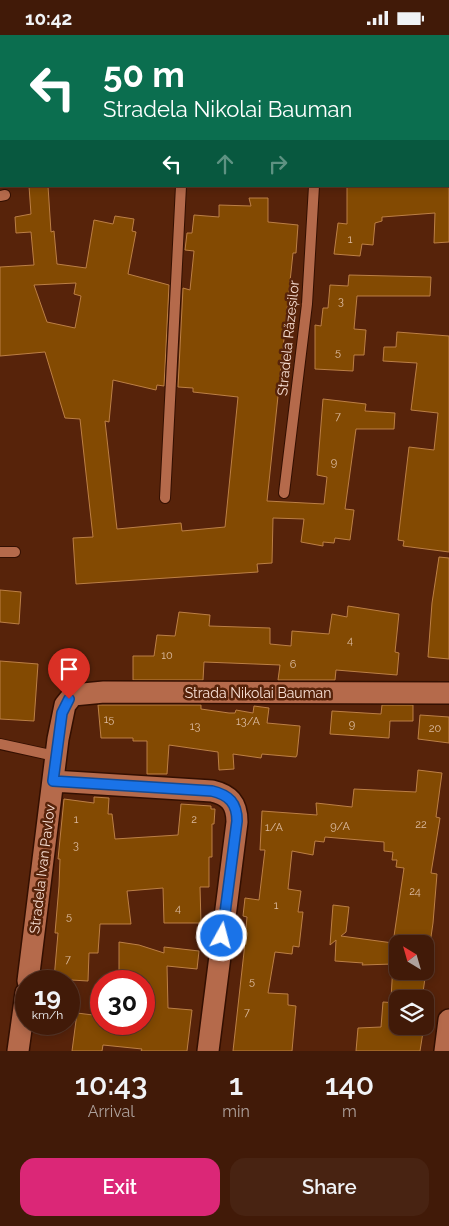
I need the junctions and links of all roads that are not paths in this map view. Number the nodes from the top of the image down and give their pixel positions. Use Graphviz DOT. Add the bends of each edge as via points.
graph roads {
  1 [pos="181,187"];
  2 [pos="314,187"];
  3 [pos="284,493"];
  4 [pos="165,498"];
  5 [pos="0,552"];
  6 [pos="14,552"];
  7 [pos="449,693"];
  8 [pos="69,699"];
  9 [pos="0,744"];
  10 [pos="56,756"];
  11 [pos="53,781"];
  12 [pos="29,970"];
  13 [pos="449,1020"];
  14 [pos="20,1035"];
  15 [pos="18,1051"];
  16 [pos="208,1051"];
  17 [pos="445,1051"];
  1 -- 4 [label="lane"];
  2 -- 3 [label="lane, Stradela Răzeșilor" via="307,304"];
  5 -- 6 [label="lane"];
  7 -- 8 [label="street, Strada Nikolai Bauman" via="104,692 80,693"];
  8 -- 10 [label="street, Stradela Ivan Pavlov" via="62,713"];
  9 -- 10 [label="lane"];
  10 -- 11 [label="street, Stradela Ivan Pavlov"];
  11 -- 12 [label="street, Stradela Ivan Pavlov"];
  11 -- 16 [label="street" via="212,791 232,800 237,821"];
  13 -- 17 [label="street"];
  14 -- 15 [label="street"];
}
